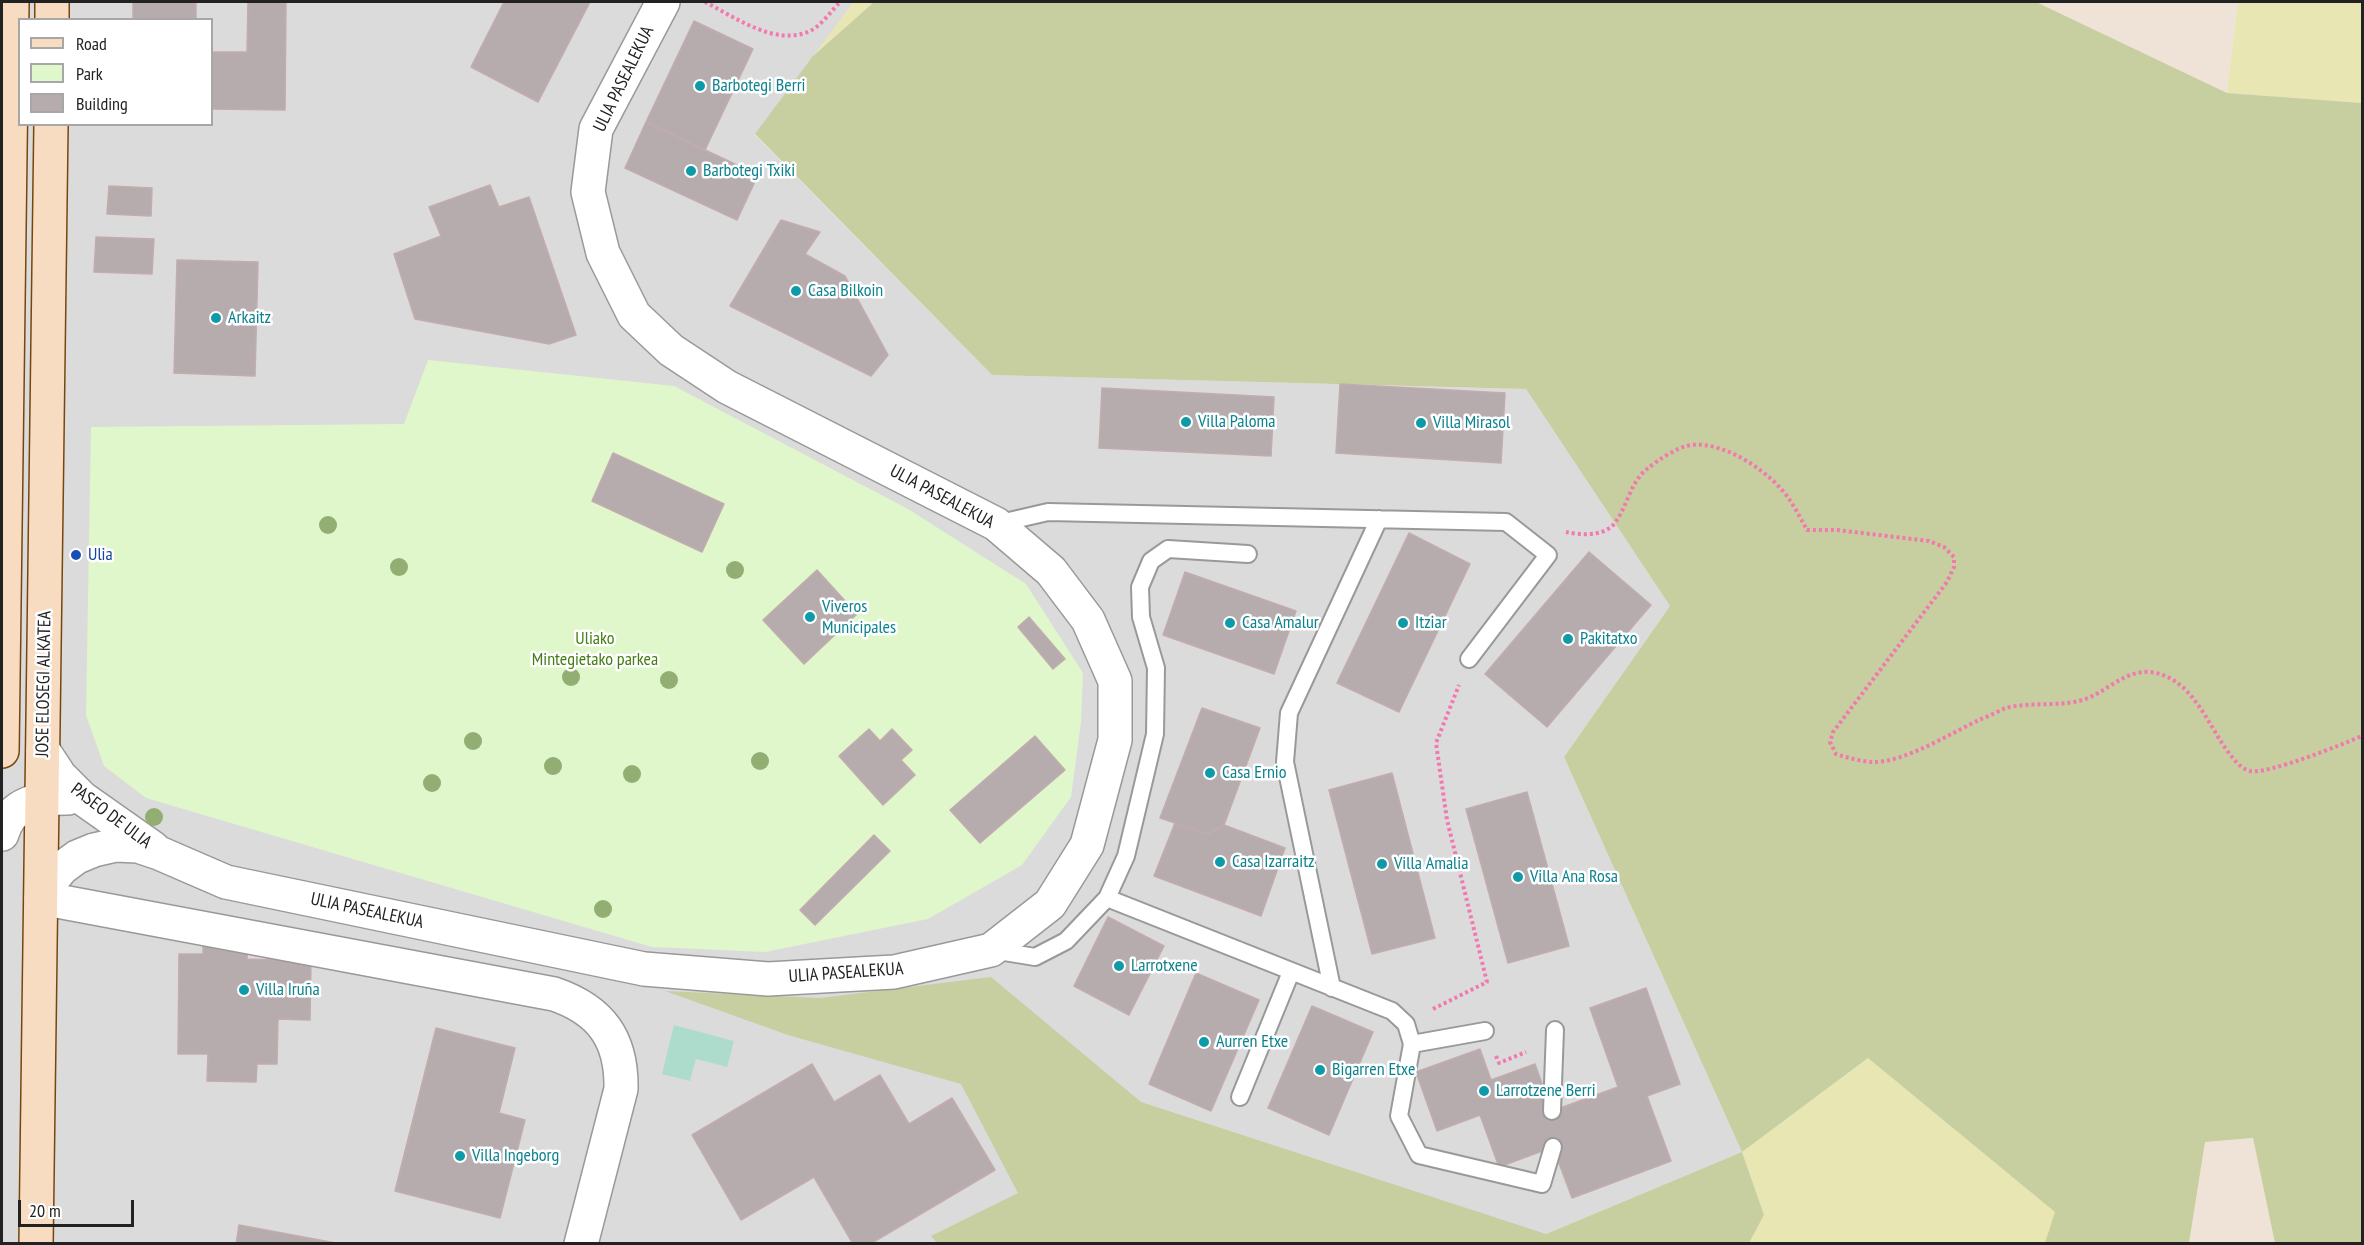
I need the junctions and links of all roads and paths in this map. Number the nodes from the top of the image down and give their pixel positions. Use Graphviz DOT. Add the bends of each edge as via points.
graph roads {
  1 [pos="12,2"];
  2 [pos="52,2"];
  3 [pos="663,2"];
  4 [pos="705,2"];
  5 [pos="840,2"];
  6 [pos="52,18"];
  7 [pos="51,126"];
  8 [pos="1379,519"];
  9 [pos="996,524"];
  10 [pos="1564,532"];
  11 [pos="1248,555"];
  12 [pos="1469,659"];
  13 [pos="2362,736"];
  14 [pos="43,750"];
  15 [pos="2,751"];
  16 [pos="42,798"];
  17 [pos="82,798"];
  18 [pos="2,834"];
  19 [pos="159,853"];
  20 [pos="41,898"];
  21 [pos="1107,898"];
  22 [pos="991,950"];
  23 [pos="1291,972"];
  24 [pos="1332,988"];
  25 [pos="1406,1024"];
  26 [pos="1555,1030"];
  27 [pos="1485,1031"];
  28 [pos="1412,1044"];
  29 [pos="1240,1097"];
  30 [pos="1552,1111"];
  31 [pos="1553,1147"];
  32 [pos="36,1244"];
  33 [pos="581,1244"];
  1 -- 15 [label="main road"];
  2 -- 6 [label="main road"];
  3 -- 9 [label="street, ULIA PASEALEKUA" via="596,129 588,192 603,253 634,315 671,350 727,387"];
  4 -- 5 [label="path" via="766,33 789,35 811,30"];
  7 -- 14 [label="main road, JOSE ELOSEGI ALKATEA"];
  8 -- 9 [label="lane" via="1048,512"];
  8 -- 12 [label="lane" via="1506,522 1548,555"];
  8 -- 24 [label="lane" via="1289,713 1285,762"];
  9 -- 22 [label="street, ULIA PASEALEKUA" via="1051,571 1088,620 1114,681 1115,740 1087,845 1050,904"];
  10 -- 13 [label="path" via="1582,535 1613,525 1645,470 1688,446 1707,444 1750,463 1772,480 1791,500 1807,530 1929,541 1944,547 1954,557 1947,582 1833,732 1830,742 1836,754 1851,759 1889,760 2004,709 2087,698 2130,675 2148,672 2179,683 2240,766 2251,772 2330,750"];
  11 -- 21 [label="lane" via="1168,549 1151,561 1140,587 1142,617 1156,668 1155,734 1126,856"];
  12 -- 25 [label="path" via="1436,743 1447,820 1487,982"];
  14 -- 16 [label="main road, JOSE ELOSEGI ALKATEA"];
  14 -- 17 [label="street, PASEO DE ULIA" via="60,776"];
  16 -- 17 [label="street"];
  16 -- 18 [label="street" via="16,810"];
  16 -- 20 [label="main road, JOSE ELOSEGI ALKATEA"];
  17 -- 19 [label="street, PASEO DE ULIA"];
  19 -- 20 [label="street, ULIA PASEALEKUA" via="138,846 94,850 62,868"];
  19 -- 22 [label="street, ULIA PASEALEKUA" via="226,882 644,969 779,978 894,972"];
  20 -- 32 [label="main road, JOSE ELOSEGI ALKATEA"];
  20 -- 33 [label="street" via="554,994 587,1009 614,1044 621,1089"];
  21 -- 22 [label="lane" via="1066,941 1035,957"];
  21 -- 23 [label="lane"];
  23 -- 24 [label="lane"];
  23 -- 29 [label="lane"];
  24 -- 25 [label="lane" via="1392,1011"];
  25 -- 28 [label="lane"];
  26 -- 27 [label="path" via="1524,1055 1499,1063"];
  26 -- 30 [label="lane"];
  27 -- 28 [label="lane"];
  28 -- 31 [label="lane" via="1399,1116 1419,1155 1542,1184"];
}
